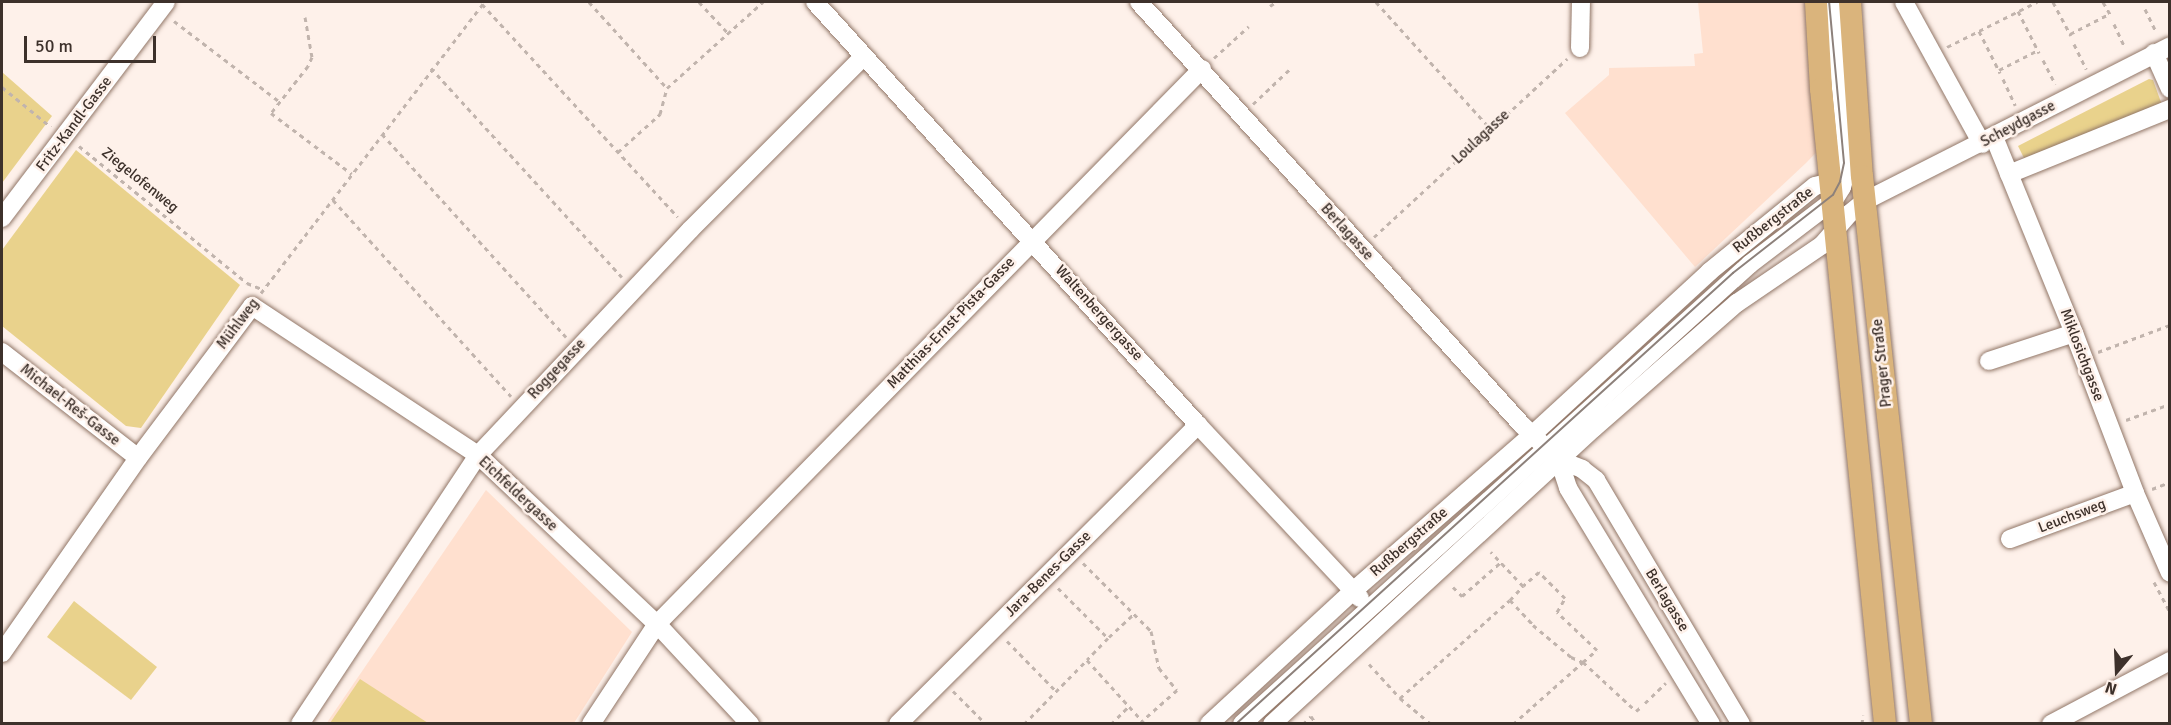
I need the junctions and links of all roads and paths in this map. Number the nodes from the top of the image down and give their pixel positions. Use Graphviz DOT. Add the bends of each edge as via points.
graph roads {
  1 [pos="589,2"];
  2 [pos="699,2"];
  3 [pos="763,2"];
  4 [pos="815,2"];
  5 [pos="1138,2"];
  6 [pos="1276,2"];
  7 [pos="1376,2"];
  8 [pos="1581,2"];
  9 [pos="1816,2"];
  10 [pos="1833,2"];
  11 [pos="1850,2"];
  12 [pos="1904,2"];
  13 [pos="2037,2"];
  14 [pos="2053,2"];
  15 [pos="2103,2"];
  16 [pos="483,3"];
  17 [pos="163,6"];
  18 [pos="1270,6"];
  19 [pos="2145,9"];
  20 [pos="2018,11"];
  21 [pos="305,17"];
  22 [pos="2114,24"];
  23 [pos="1249,26"];
  24 [pos="1979,31"];
  25 [pos="2156,32"];
  26 [pos="728,33"];
  27 [pos="2074,44"];
  28 [pos="1580,48"];
  29 [pos="2125,48"];
  30 [pos="2162,49"];
  31 [pos="1933,54"];
  32 [pos="864,56"];
  33 [pos="2043,60"];
  34 [pos="431,68"];
  35 [pos="1202,69"];
  36 [pos="2086,69"];
  37 [pos="1289,70"];
  38 [pos="2003,79"];
  39 [pos="2055,84"];
  40 [pos="2,87"];
  41 [pos="668,88"];
  42 [pos="2169,89"];
  43 [pos="280,102"];
  44 [pos="2015,105"];
  45 [pos="2169,109"];
  46 [pos="1241,114"];
  47 [pos="1490,128"];
  48 [pos="382,134"];
  49 [pos="66,135"];
  50 [pos="1988,140"];
  51 [pos="618,152"];
  52 [pos="352,174"];
  53 [pos="2009,174"];
  54 [pos="1836,190"];
  55 [pos="333,200"];
  56 [pos="1865,201"];
  57 [pos="2,218"];
  58 [pos="685,225"];
  59 [pos="1837,231"];
  60 [pos="1033,239"];
  61 [pos="1362,249"];
  62 [pos="628,284"];
  63 [pos="264,290"];
  64 [pos="252,306"];
  65 [pos="2169,325"];
  66 [pos="2074,333"];
  67 [pos="572,343"];
  68 [pos="2,352"];
  69 [pos="2084,358"];
  70 [pos="1989,361"];
  71 [pos="516,401"];
  72 [pos="2169,404"];
  73 [pos="1198,425"];
  74 [pos="2110,427"];
  75 [pos="1532,435"];
  76 [pos="1553,454"];
  77 [pos="478,455"];
  78 [pos="138,458"];
  79 [pos="2134,493"];
  80 [pos="2010,539"];
  81 [pos="1491,552"];
  82 [pos="1077,557"];
  83 [pos="1501,562"];
  84 [pos="2169,573"];
  85 [pos="1052,582"];
  86 [pos="1523,586"];
  87 [pos="1453,587"];
  88 [pos="1353,591"];
  89 [pos="1509,600"];
  90 [pos="1370,608"];
  91 [pos="1134,615"];
  92 [pos="1384,623"];
  93 [pos="657,624"];
  94 [pos="1000,633"];
  95 [pos="1108,638"];
  96 [pos="2,653"];
  97 [pos="1087,660"];
  98 [pos="2169,661"];
  99 [pos="1583,662"];
  100 [pos="1369,664"];
  101 [pos="1672,678"];
  102 [pos="947,686"];
  103 [pos="1056,691"];
  104 [pos="1882,694"];
  105 [pos="1400,698"];
  106 [pos="1645,703"];
  107 [pos="1129,706"];
  108 [pos="1641,707"];
  109 [pos="1737,717"];
  110 [pos="1868,720"];
  111 [pos="1144,722"];
  112 [pos="300,723"];
  113 [pos="591,723"];
  114 [pos="750,723"];
  115 [pos="898,723"];
  116 [pos="986,723"];
  117 [pos="1024,723"];
  118 [pos="1111,723"];
  119 [pos="1209,723"];
  120 [pos="1242,723"];
  121 [pos="1272,723"];
  122 [pos="1303,723"];
  123 [pos="1316,723"];
  124 [pos="1431,723"];
  125 [pos="1513,723"];
  126 [pos="1711,723"];
  127 [pos="1718,723"];
  128 [pos="1862,723"];
  129 [pos="1885,723"];
  130 [pos="1921,723"];
  131 [pos="2051,723"];
  1 -- 41 [label="path"];
  2 -- 26 [label="path"];
  3 -- 26 [label="path"];
  4 -- 32 [label="street, Waltenbergergasse"];
  5 -- 35 [label="street, Berlagasse"];
  6 -- 18 [label="path"];
  7 -- 47 [label="path"];
  8 -- 28 [label="street"];
  9 -- 54 [label="main road"];
  10 -- 54 [label="street" via="1848,166"];
  11 -- 56 [label="main road, Prager Straße"];
  12 -- 31 [label="street, Miklosichgasse"];
  13 -- 20 [label="path"];
  14 -- 15 [label="path" via="2070,35 2110,15"];
  16 -- 34 [label="path, Mühlweg"];
  16 -- 51 [label="path"];
  17 -- 43 [label="path"];
  17 -- 49 [label="street, Fritz-Kandl-Gasse"];
  19 -- 25 [label="path"];
  20 -- 24 [label="path"];
  20 -- 24 [label="path" via="2038,52 1999,71"];
  21 -- 43 [label="path" via="312,57"];
  22 -- 29 [label="path"];
  23 -- 35 [label="path"];
  24 -- 31 [label="path"];
  26 -- 41 [label="path"];
  27 -- 36 [label="path"];
  28 -- 47 [label="path, Loulagasse"];
  30 -- 42 [label="street"];
  30 -- 50 [label="street, Scheydgasse"];
  31 -- 50 [label="street, Miklosichgasse"];
  32 -- 60 [label="street, Waltenbergergasse"];
  32 -- 77 [label="street, Roggegasse" via="657,264"];
  33 -- 39 [label="path"];
  34 -- 48 [label="path, Mühlweg"];
  34 -- 62 [label="path"];
  35 -- 46 [label="street, Berlagasse"];
  35 -- 60 [label="street, Matthias-Ernst-Pista-Gasse"];
  37 -- 46 [label="path"];
  38 -- 44 [label="path"];
  40 -- 49 [label="path, Ziegelofenweg" via="39,119"];
  41 -- 51 [label="path" via="660,114"];
  43 -- 52 [label="path" via="271,113"];
  45 -- 53 [label="street"];
  46 -- 61 [label="street, Berlagasse"];
  47 -- 61 [label="path, Loulagasse"];
  48 -- 52 [label="path, Mühlweg"];
  48 -- 67 [label="path"];
  49 -- 57 [label="street, Fritz-Kandl-Gasse"];
  49 -- 63 [label="path, Ziegelofenweg" via="247,283"];
  50 -- 53 [label="street, Miklosichgasse"];
  50 -- 56 [label="street, Scheydgasse"];
  51 -- 58 [label="path"];
  52 -- 55 [label="path, Mühlweg"];
  53 -- 66 [label="street, Miklosichgasse"];
  54 -- 56 [label="street"];
  54 -- 59 [label="main road"];
  54 -- 75 [label="street, Rußbergstraße" via="1815,186 1726,258"];
  54 -- 76 [label="street" via="1750,264"];
  55 -- 63 [label="path, Mühlweg"];
  55 -- 71 [label="path"];
  56 -- 59 [label="street"];
  56 -- 130 [label="main road, Prager Straße"];
  59 -- 76 [label="street" via="1737,303"];
  59 -- 104 [label="main road"];
  60 -- 73 [label="street, Waltenbergergasse"];
  60 -- 93 [label="street, Matthias-Ernst-Pista-Gasse"];
  61 -- 75 [label="street, Berlagasse"];
  63 -- 64 [label="path, Mühlweg"];
  64 -- 77 [label="street, Eichfeldergasse"];
  64 -- 78 [label="street, Mühlweg"];
  65 -- 69 [label="path"];
  66 -- 69 [label="street, Miklosichgasse"];
  66 -- 70 [label="street"];
  68 -- 78 [label="street, Michael-Reš-Gasse"];
  69 -- 74 [label="street, Miklosichgasse"];
  72 -- 74 [label="path"];
  73 -- 88 [label="street, Waltenbergergasse"];
  73 -- 115 [label="street, Jara-Benes-Gasse"];
  74 -- 79 [label="street, Miklosichgasse"];
  75 -- 76 [label="street, Berlagasse"];
  75 -- 88 [label="street, Rußbergstraße"];
  76 -- 90 [label="street"];
  76 -- 92 [label="street"];
  76 -- 109 [label="street, Berlagasse" via="1596,480"];
  76 -- 126 [label="street, Berlagasse" via="1568,488"];
  77 -- 93 [label="street, Eichfeldergasse"];
  77 -- 112 [label="street, Roggegasse"];
  78 -- 96 [label="street, Mühlweg"];
  79 -- 80 [label="street, Leuchsweg"];
  79 -- 84 [label="street, Miklosichgasse"];
  81 -- 83 [label="path"];
  82 -- 91 [label="path"];
  83 -- 86 [label="path"];
  83 -- 87 [label="path" via="1462,596"];
  85 -- 95 [label="path"];
  86 -- 89 [label="path"];
  86 -- 99 [label="path" via="1539,572 1565,598 1557,612 1597,650"];
  88 -- 90 [label="street, Waltenbergergasse"];
  88 -- 119 [label="street, Rußbergstraße"];
  89 -- 99 [label="path" via="1571,657"];
  89 -- 105 [label="path"];
  90 -- 92 [label="street, Waltenbergergasse"];
  90 -- 120 [label="street"];
  91 -- 95 [label="path"];
  91 -- 111 [label="path" via="1151,631 1159,668 1177,690"];
  92 -- 121 [label="street"];
  93 -- 113 [label="street, Matthias-Ernst-Pista-Gasse"];
  93 -- 114 [label="street, Eichfeldergasse"];
  94 -- 103 [label="path"];
  95 -- 97 [label="path"];
  97 -- 103 [label="path"];
  97 -- 107 [label="path"];
  98 -- 131 [label="street"];
  99 -- 108 [label="path" via="1636,711"];
  99 -- 125 [label="path"];
  100 -- 105 [label="path"];
  101 -- 106 [label="path"];
  102 -- 116 [label="path"];
  103 -- 117 [label="path"];
  104 -- 110 [label="street"];
  104 -- 129 [label="main road"];
  105 -- 124 [label="path"];
  107 -- 111 [label="path"];
  107 -- 118 [label="path"];
  109 -- 127 [label="street, Berlagasse"];
  110 -- 128 [label="path"];
  122 -- 123 [label="path" via="1311,716"];
}
